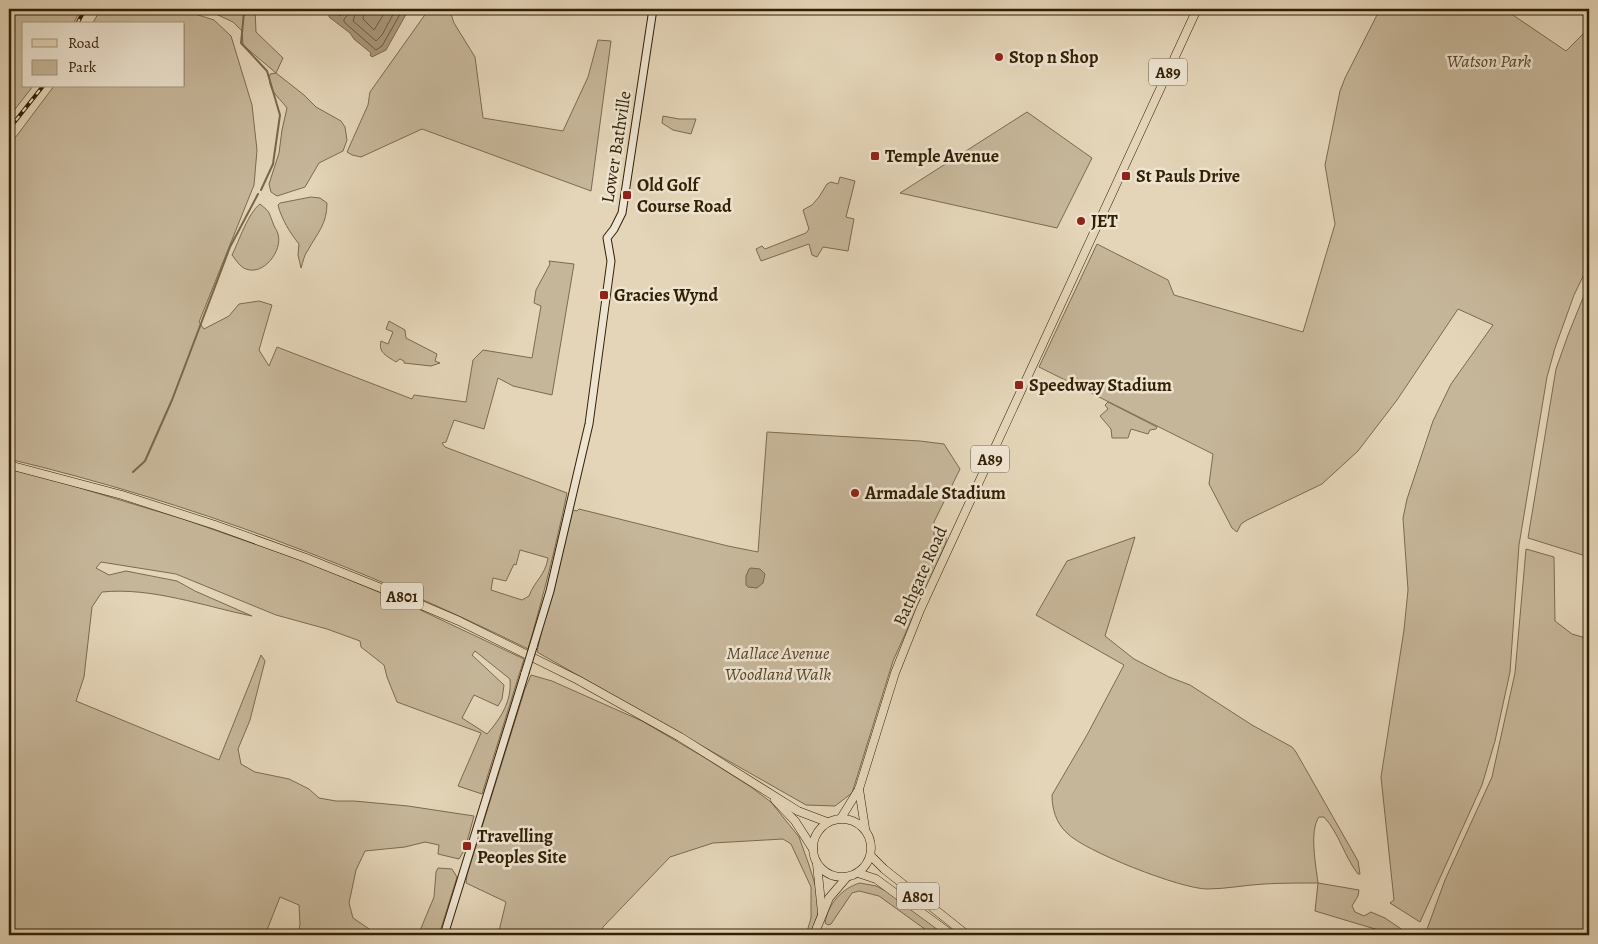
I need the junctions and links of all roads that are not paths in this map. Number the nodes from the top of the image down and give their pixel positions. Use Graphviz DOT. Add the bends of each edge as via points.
graph roads {
  1 [pos="653,9"];
  2 [pos="1197,9"];
  3 [pos="1582,9"];
  4 [pos="1589,15"];
  5 [pos="9,465"];
  6 [pos="859,789"];
  7 [pos="767,791"];
  8 [pos="841,818"];
  9 [pos="827,822"];
  10 [pos="864,828"];
  11 [pos="813,849"];
  12 [pos="871,856"];
  13 [pos="817,862"];
  14 [pos="858,873"];
  15 [pos="848,877"];
  16 [pos="822,914"];
  17 [pos="444,935"];
  18 [pos="814,935"];
  19 [pos="952,935"];
  20 [pos="967,935"];
  1 -- 17 [label="main road, Lower Bathville, bridge" via="622,213 607,238 612,260 589,424 550,590"];
  2 -- 6 [label="main road, Bathgate Road / A89" via="920,610 894,673"];
  3 -- 4 [label="main road"];
  5 -- 7 [label="main road, A801" via="122,495 214,525 400,595 578,680 680,737"];
  6 -- 8 [label="main road, Bathgate Road / A89"];
  6 -- 10 [label="main road, Bathgate Road / A89"];
  7 -- 9 [label="main road, A801" via="798,811"];
  7 -- 11 [label="main road, A801" via="795,822"];
  8 -- 9 [label="main road"];
  8 -- 10 [label="main road" via="851,819"];
  9 -- 11 [label="main road" via="816,833"];
  10 -- 12 [label="main road, A89" via="872,844"];
  11 -- 13 [label="main road"];
  12 -- 14 [label="main road"];
  12 -- 20 [label="main road, A801"];
  13 -- 15 [label="main road" via="829,874"];
  13 -- 16 [label="main road"];
  14 -- 15 [label="main road"];
  14 -- 19 [label="main road, A801" via="876,879"];
  15 -- 16 [label="main road" via="828,898"];
  16 -- 18 [label="main road"];
}
